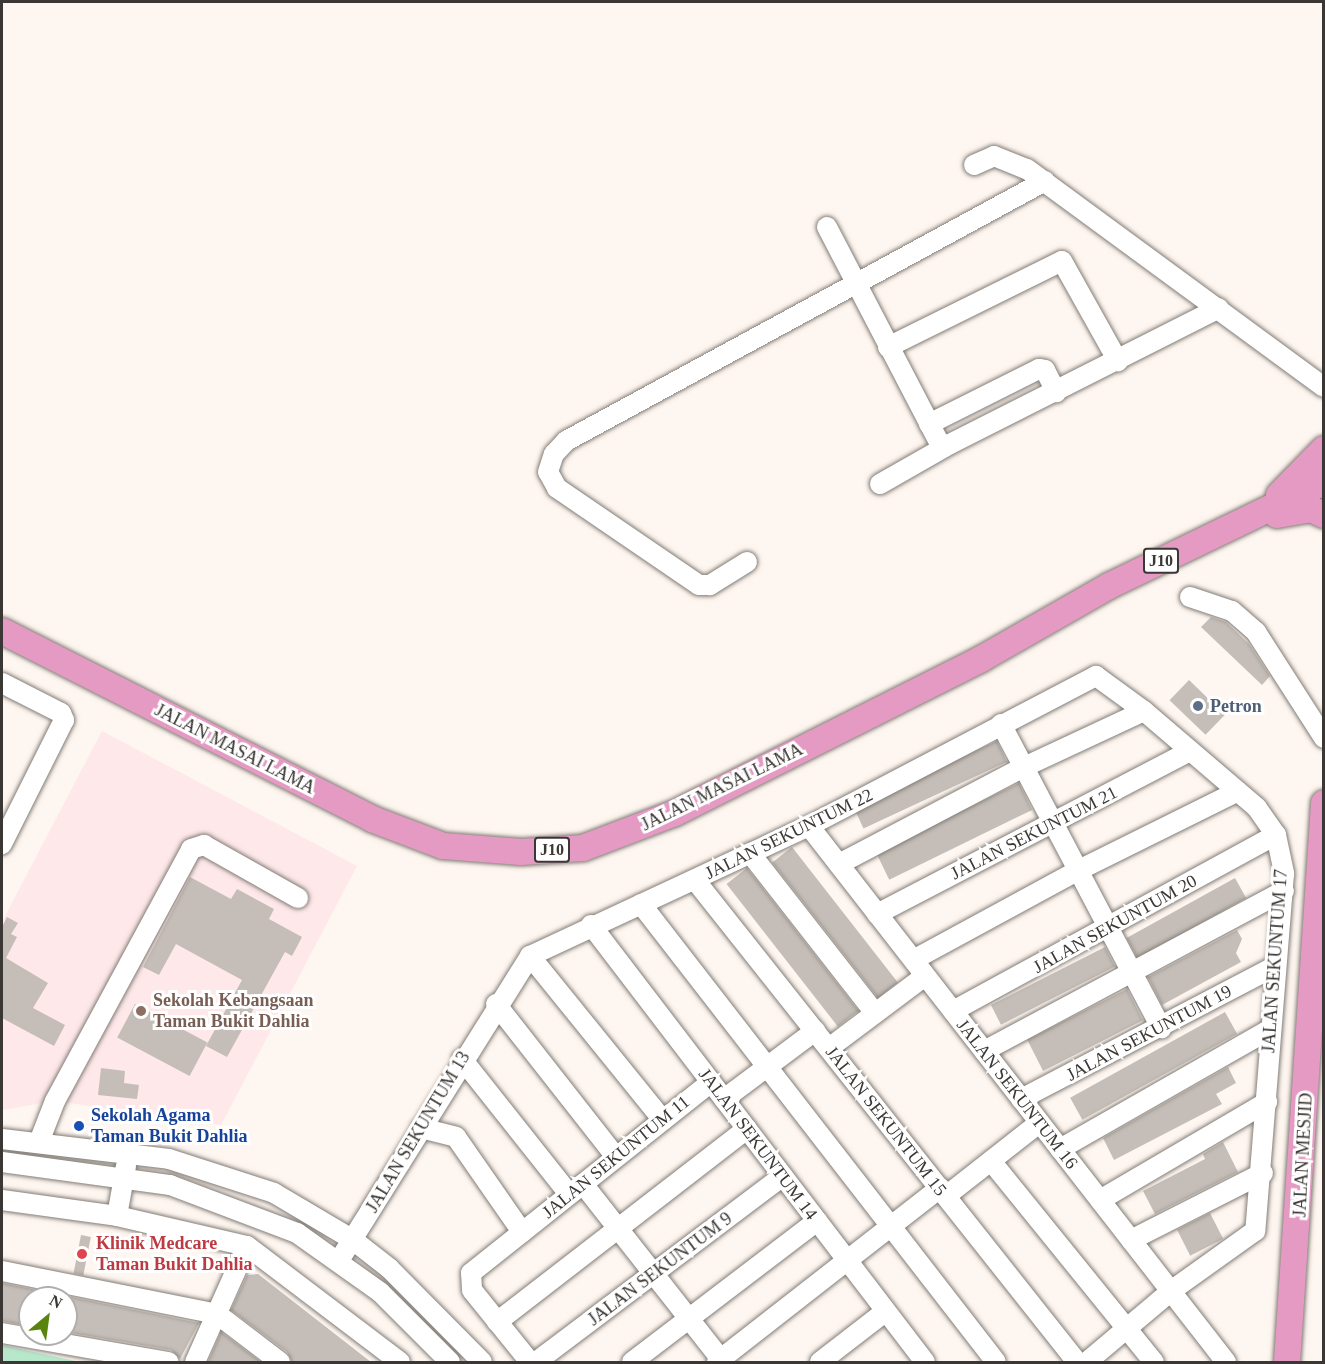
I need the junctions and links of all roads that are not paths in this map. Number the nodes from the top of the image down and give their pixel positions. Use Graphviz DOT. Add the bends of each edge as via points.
graph roads {
  1 [pos="974,165"];
  2 [pos="1045,181"];
  3 [pos="827,227"];
  4 [pos="853,282"];
  5 [pos="1219,308"];
  6 [pos="888,347"];
  7 [pos="1118,361"];
  8 [pos="1323,387"];
  9 [pos="1056,392"];
  10 [pos="929,424"];
  11 [pos="942,448"];
  12 [pos="1323,449"];
  13 [pos="1323,482"];
  14 [pos="880,484"];
  15 [pos="1323,515"];
  16 [pos="1257,516"];
  17 [pos="1231,528"];
  18 [pos="747,562"];
  19 [pos="1190,597"];
  20 [pos="2,631"];
  21 [pos="2,683"];
  22 [pos="1144,711"];
  23 [pos="1001,724"];
  24 [pos="1323,738"];
  25 [pos="1190,751"];
  26 [pos="1024,766"];
  27 [pos="1238,791"];
  28 [pos="1323,803"];
  29 [pos="1055,825"];
  30 [pos="809,826"];
  31 [pos="1276,835"];
  32 [pos="2,844"];
  33 [pos="750,854"];
  34 [pos="839,864"];
  35 [pos="1081,869"];
  36 [pos="695,880"];
  37 [pos="1284,891"];
  38 [pos="298,898"];
  39 [pos="641,904"];
  40 [pos="877,914"];
  41 [pos="591,925"];
  42 [pos="1110,929"];
  43 [pos="1320,932"];
  44 [pos="530,956"];
  45 [pos="1275,966"];
  46 [pos="920,967"];
  47 [pos="1133,970"];
  48 [pos="1318,992"];
  49 [pos="496,1004"];
  50 [pos="953,1011"];
  51 [pos="875,1013"];
  52 [pos="1161,1028"];
  53 [pos="1270,1029"];
  54 [pos="815,1031"];
  55 [pos="829,1048"];
  56 [pos="984,1051"];
  57 [pos="462,1059"];
  58 [pos="767,1067"];
  59 [pos="711,1082"];
  60 [pos="724,1099"];
  61 [pos="1021,1099"];
  62 [pos="1267,1102"];
  63 [pos="663,1120"];
  64 [pos="1040,1123"];
  65 [pos="421,1128"];
  66 [pos="747,1129"];
  67 [pos="2,1139"];
  68 [pos="39,1142"];
  69 [pos="1060,1149"];
  70 [pos="129,1153"];
  71 [pos="616,1157"];
  72 [pos="991,1161"];
  73 [pos="2,1162"];
  74 [pos="1263,1173"];
  75 [pos="783,1176"];
  76 [pos="124,1177"];
  77 [pos="576,1189"];
  78 [pos="943,1192"];
  79 [pos="2,1200"];
  80 [pos="1100,1200"];
  81 [pos="117,1216"];
  82 [pos="817,1221"];
  83 [pos="890,1225"];
  84 [pos="617,1228"];
  85 [pos="522,1232"];
  86 [pos="353,1240"];
  87 [pos="1131,1240"];
  88 [pos="246,1246"];
  89 [pos="340,1259"];
  90 [pos="847,1261"];
  91 [pos="2,1271"];
  92 [pos="653,1274"];
  93 [pos="1171,1291"];
  94 [pos="886,1311"];
  95 [pos="217,1314"];
  96 [pos="688,1319"];
  97 [pos="497,1322"];
  98 [pos="1128,1327"];
  99 [pos="2,1333"];
  100 [pos="109,1358"];
  101 [pos="919,1360"];
  102 [pos="169,1362"];
  103 [pos="195,1362"];
  104 [pos="280,1362"];
  105 [pos="400,1362"];
  106 [pos="450,1362"];
  107 [pos="482,1362"];
  108 [pos="530,1362"];
  109 [pos="536,1362"];
  110 [pos="632,1362"];
  111 [pos="720,1362"];
  112 [pos="820,1362"];
  113 [pos="996,1362"];
  114 [pos="1077,1362"];
  115 [pos="1087,1362"];
  116 [pos="1154,1362"];
  117 [pos="1226,1362"];
  118 [pos="1287,1362"];
  1 -- 2 [label="street" via="994,156"];
  2 -- 4 [label="street"];
  2 -- 5 [label="street"];
  3 -- 4 [label="street"];
  4 -- 6 [label="street"];
  4 -- 18 [label="street" via="566,441 550,460 548,472 557,488 699,585 710,585"];
  5 -- 7 [label="street"];
  5 -- 8 [label="street"];
  6 -- 7 [label="street" via="1062,261"];
  6 -- 10 [label="street"];
  7 -- 9 [label="street"];
  9 -- 10 [label="street" via="1045,370 1039,369"];
  9 -- 11 [label="street"];
  10 -- 11 [label="street"];
  11 -- 14 [label="street"];
  12 -- 16 [label="main road"];
  13 -- 16 [label="main road, JALAN MASAI LAMA / J10"];
  15 -- 17 [label="main road" via="1311,509 1295,510"];
  16 -- 17 [label="main road, JALAN MASAI LAMA / J10"];
  17 -- 20 [label="main road, JALAN MASAI LAMA / J10" via="1109,586 981,659 675,813 584,848 521,852 443,846 372,819"];
  19 -- 24 [label="street" via="1232,611 1256,632"];
  21 -- 32 [label="street" via="61,713 63,720"];
  22 -- 23 [label="street, JALAN SEKUNTUM 22" via="1096,676"];
  22 -- 25 [label="street"];
  22 -- 26 [label="street"];
  23 -- 26 [label="street"];
  23 -- 30 [label="street, JALAN SEKUNTUM 22"];
  25 -- 27 [label="street"];
  25 -- 29 [label="street, JALAN SEKUNTUM 21"];
  26 -- 29 [label="street"];
  26 -- 34 [label="street"];
  27 -- 31 [label="street"];
  27 -- 35 [label="street"];
  28 -- 43 [label="main road, JALAN MESJID"];
  29 -- 35 [label="street"];
  29 -- 40 [label="street, JALAN SEKUNTUM 21"];
  30 -- 33 [label="street, JALAN SEKUNTUM 22"];
  30 -- 34 [label="street, JALAN SEKUNTUM 16"];
  31 -- 37 [label="street, JALAN SEKUNTUM 17"];
  31 -- 42 [label="street, JALAN SEKUNTUM 20"];
  33 -- 36 [label="street, JALAN SEKUNTUM 22"];
  33 -- 51 [label="street"];
  34 -- 40 [label="street, JALAN SEKUNTUM 16"];
  35 -- 42 [label="street"];
  35 -- 46 [label="street"];
  36 -- 39 [label="street, JALAN SEKUNTUM 22"];
  36 -- 54 [label="street, JALAN SEKUNTUM 15"];
  37 -- 45 [label="street, JALAN SEKUNTUM 17"];
  37 -- 47 [label="street"];
  38 -- 68 [label="street" via="204,845 191,849 55,1101"];
  39 -- 41 [label="street, JALAN SEKUNTUM 22"];
  39 -- 58 [label="street"];
  40 -- 46 [label="street, JALAN SEKUNTUM 16"];
  41 -- 44 [label="street, JALAN SEKUNTUM 22"];
  41 -- 59 [label="street, JALAN SEKUNTUM 14"];
  42 -- 47 [label="street"];
  42 -- 50 [label="street, JALAN SEKUNTUM 20"];
  43 -- 48 [label="main road, JALAN MESJID"];
  44 -- 49 [label="street, JALAN SEKUNTUM 22"];
  44 -- 63 [label="street"];
  45 -- 52 [label="street, JALAN SEKUNTUM 19"];
  45 -- 53 [label="street, JALAN SEKUNTUM 17"];
  46 -- 50 [label="street, JALAN SEKUNTUM 16"];
  46 -- 51 [label="street"];
  47 -- 52 [label="street"];
  47 -- 56 [label="street"];
  48 -- 118 [label="main road, JALAN MESJID"];
  49 -- 57 [label="street, JALAN SEKUNTUM 13"];
  49 -- 71 [label="street"];
  50 -- 56 [label="street, JALAN SEKUNTUM 16"];
  51 -- 55 [label="street"];
  52 -- 61 [label="street, JALAN SEKUNTUM 19"];
  53 -- 62 [label="street, JALAN SEKUNTUM 17"];
  53 -- 69 [label="street"];
  54 -- 55 [label="street, JALAN SEKUNTUM 15"];
  54 -- 58 [label="street"];
  55 -- 78 [label="street, JALAN SEKUNTUM 15"];
  56 -- 61 [label="street, JALAN SEKUNTUM 16"];
  57 -- 65 [label="street, JALAN SEKUNTUM 13"];
  57 -- 77 [label="street"];
  58 -- 60 [label="street"];
  58 -- 83 [label="street"];
  59 -- 60 [label="street, JALAN SEKUNTUM 14"];
  59 -- 63 [label="street, JALAN SEKUNTUM 11"];
  60 -- 66 [label="street, JALAN SEKUNTUM 14"];
  61 -- 64 [label="street, JALAN SEKUNTUM 16"];
  62 -- 74 [label="street, JALAN SEKUNTUM 17"];
  62 -- 80 [label="street"];
  63 -- 71 [label="street, JALAN SEKUNTUM 11"];
  64 -- 69 [label="street, JALAN SEKUNTUM 16"];
  64 -- 72 [label="street"];
  65 -- 85 [label="street" via="456,1137"];
  65 -- 86 [label="street, JALAN SEKUNTUM 13"];
  66 -- 75 [label="street, JALAN SEKUNTUM 14"];
  66 -- 84 [label="street"];
  67 -- 68 [label="street"];
  68 -- 70 [label="street"];
  69 -- 80 [label="street, JALAN SEKUNTUM 16"];
  70 -- 76 [label="street"];
  70 -- 86 [label="street" via="200,1167 274,1193"];
  71 -- 77 [label="street, JALAN SEKUNTUM 11"];
  72 -- 78 [label="street"];
  72 -- 98 [label="street"];
  73 -- 76 [label="street"];
  74 -- 87 [label="street"];
  74 -- 93 [label="street, JALAN SEKUNTUM 17" via="1258,1221 1248,1239"];
  75 -- 82 [label="street, JALAN SEKUNTUM 14"];
  75 -- 92 [label="street, JALAN SEKUNTUM 9"];
  76 -- 81 [label="street"];
  76 -- 89 [label="street" via="170,1185 244,1209 297,1233"];
  77 -- 84 [label="street"];
  77 -- 85 [label="street, JALAN SEKUNTUM 11"];
  78 -- 83 [label="street"];
  78 -- 114 [label="street, JALAN SEKUNTUM 15"];
  79 -- 81 [label="street"];
  80 -- 87 [label="street, JALAN SEKUNTUM 16"];
  81 -- 88 [label="street"];
  82 -- 90 [label="street, JALAN SEKUNTUM 14"];
  82 -- 96 [label="street"];
  83 -- 90 [label="street"];
  83 -- 113 [label="street"];
  84 -- 92 [label="street"];
  84 -- 97 [label="street"];
  85 -- 97 [label="street, JALAN SEKUNTUM 11" via="471,1273 470,1284"];
  86 -- 89 [label="street, JALAN SEKUNTUM 13"];
  86 -- 107 [label="street" via="435,1311"];
  87 -- 93 [label="street, JALAN SEKUNTUM 16"];
  88 -- 95 [label="street"];
  88 -- 105 [label="street"];
  89 -- 106 [label="street" via="423,1331"];
  90 -- 94 [label="street, JALAN SEKUNTUM 14"];
  90 -- 111 [label="street"];
  91 -- 95 [label="street"];
  92 -- 96 [label="street"];
  92 -- 109 [label="street, JALAN SEKUNTUM 9"];
  93 -- 98 [label="street"];
  93 -- 117 [label="street, JALAN SEKUNTUM 16"];
  94 -- 101 [label="street, JALAN SEKUNTUM 14"];
  94 -- 112 [label="street"];
  95 -- 103 [label="street"];
  95 -- 104 [label="street"];
  96 -- 110 [label="street"];
  96 -- 111 [label="street"];
  97 -- 108 [label="street, JALAN SEKUNTUM 11"];
  98 -- 115 [label="street"];
  98 -- 116 [label="street"];
  99 -- 100 [label="street"];
  100 -- 102 [label="street"];
}
